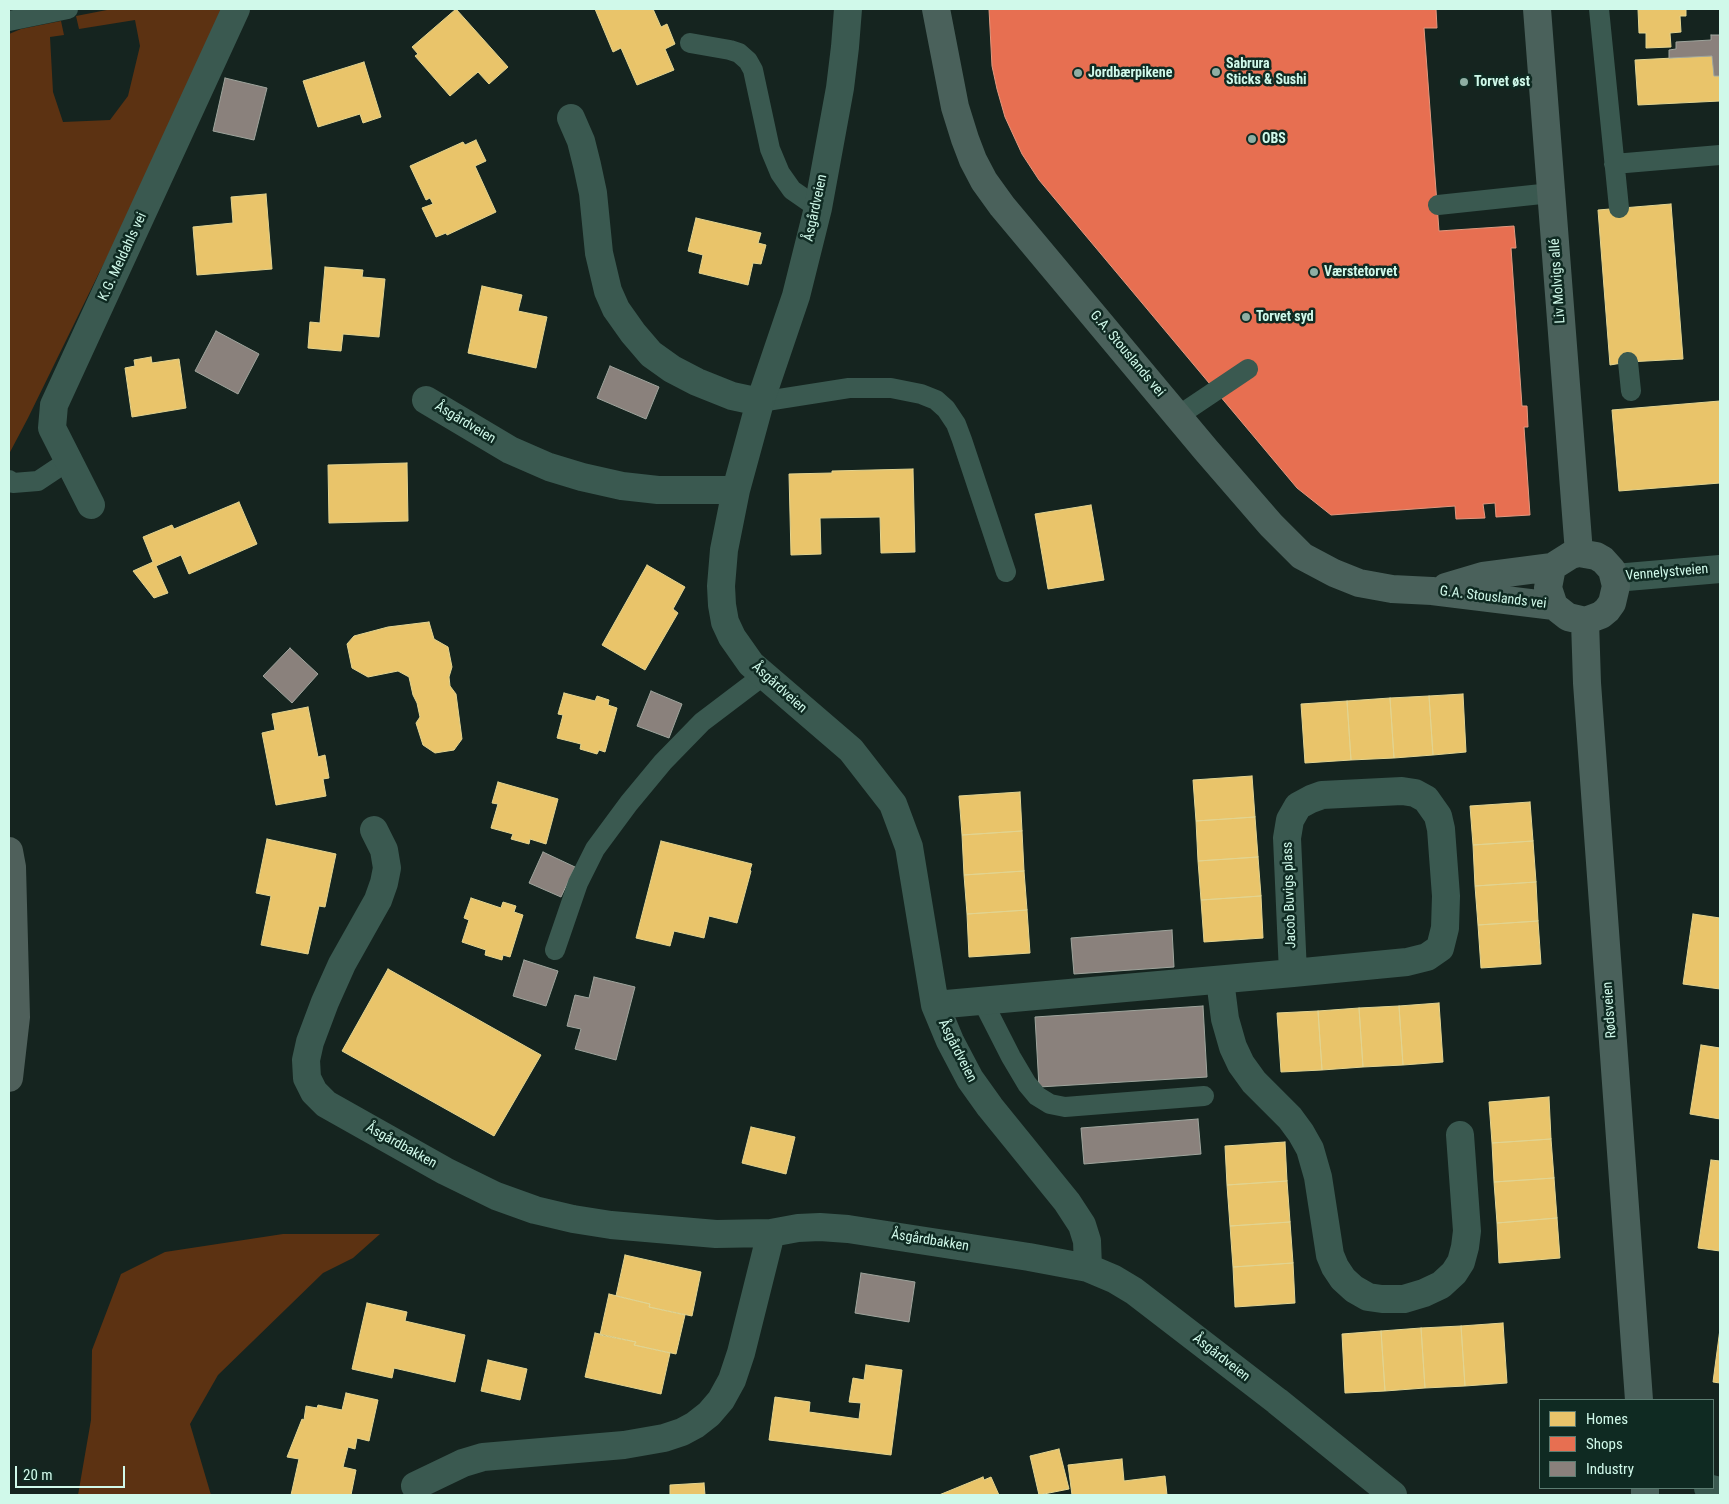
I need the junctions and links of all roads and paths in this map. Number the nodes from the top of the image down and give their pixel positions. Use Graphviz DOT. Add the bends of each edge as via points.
graph roads {
  1 [pos="68,9"];
  2 [pos="236,9"];
  3 [pos="848,9"];
  4 [pos="936,9"];
  5 [pos="1537,9"];
  6 [pos="1599,9"];
  7 [pos="9,21"];
  8 [pos="690,43"];
  9 [pos="571,118"];
  10 [pos="1720,155"];
  11 [pos="1614,164"];
  12 [pos="1551,193"];
  13 [pos="1438,205"];
  14 [pos="818,208"];
  15 [pos="1619,208"];
  16 [pos="1628,362"];
  17 [pos="1248,369"];
  18 [pos="1630,391"];
  19 [pos="426,400"];
  20 [pos="760,402"];
  21 [pos="1178,416"];
  22 [pos="68,461"];
  23 [pos="9,480"];
  24 [pos="736,490"];
  25 [pos="91,505"];
  26 [pos="1579,553"];
  27 [pos="1552,567"];
  28 [pos="1720,569"];
  29 [pos="1006,572"];
  30 [pos="1615,578"];
  31 [pos="1432,590"];
  32 [pos="1554,606"];
  33 [pos="1585,620"];
  34 [pos="764,676"];
  35 [pos="374,830"];
  36 [pos="9,851"];
  37 [pos="555,950"];
  38 [pos="1293,973"];
  39 [pos="1220,980"];
  40 [pos="982,1000"];
  41 [pos="935,1005"];
  42 [pos="9,1078"];
  43 [pos="1204,1096"];
  44 [pos="1460,1135"];
  45 [pos="771,1233"];
  46 [pos="1088,1268"];
  47 [pos="1639,1399"];
  48 [pos="414,1486"];
  49 [pos="1393,1495"];
  1 -- 7 [label="lane"];
  2 -- 22 [label="street, K.G. Meldahls vei" via="54,405 52,428"];
  3 -- 14 [label="street, Åsgårdveien" via="840,88"];
  4 -- 21 [label="street, G.A. Stouslands vei" via="955,107 964,139 984,181"];
  5 -- 12 [label="street, Liv Molvigs allé"];
  6 -- 11 [label="lane"];
  8 -- 14 [label="lane" via="730,50 748,61 757,82 770,150 780,173 792,190"];
  9 -- 20 [label="street" via="588,165 599,253 616,309 651,354 672,369 732,396"];
  10 -- 11 [label="lane"];
  11 -- 15 [label="lane"];
  12 -- 13 [label="lane"];
  12 -- 26 [label="street, Liv Molvigs allé"];
  14 -- 20 [label="street, Åsgårdveien" via="796,296"];
  16 -- 18 [label="lane"];
  17 -- 21 [label="lane"];
  19 -- 24 [label="street, Åsgårdveien" via="510,450 582,477 658,490"];
  20 -- 24 [label="street, Åsgårdveien"];
  20 -- 29 [label="lane" via="849,388 891,388 936,400 946,409 959,432"];
  21 -- 31 [label="street, G.A. Stouslands vei" via="1271,525 1302,556 1359,583 1392,589"];
  22 -- 23 [label="lane" via="38,480 12,483"];
  22 -- 25 [label="street, K.G. Meldahls vei"];
  24 -- 34 [label="street, Åsgårdveien" via="724,550 722,605 732,637"];
  26 -- 27 [label="street"];
  26 -- 30 [label="street" via="1603,560"];
  27 -- 31 [label="street, G.A. Stouslands vei" via="1483,576"];
  27 -- 32 [label="street" via="1548,588"];
  28 -- 30 [label="street, Vennelystveien"];
  30 -- 33 [label="street" via="1612,603 1607,610"];
  31 -- 32 [label="street, G.A. Stouslands vei"];
  32 -- 33 [label="street" via="1568,617"];
  33 -- 47 [label="street, Rødsveien"];
  34 -- 37 [label="lane" via="702,722 628,803 595,849 578,883"];
  34 -- 41 [label="street, Åsgårdveien" via="851,750 892,804 910,847"];
  35 -- 45 [label="street, Åsgårdbakken" via="384,850 387,868 384,883 342,964 310,1042 307,1078 314,1092 326,1104 445,1171 496,1196 535,1210 612,1225 716,1234"];
  36 -- 42 [label="main road" via="16,1017"];
  38 -- 38 [label="street, Jacob Buvigs plass" via="1287,838 1290,820 1298,806 1322,795 1402,791 1426,799 1438,816 1441,829 1446,896 1445,928 1440,948 1427,957 1407,962"];
  38 -- 39 [label="street, Jacob Buvigs plass"];
  39 -- 40 [label="street, Jacob Buvigs plass"];
  39 -- 44 [label="street" via="1225,1019 1241,1064 1290,1118 1310,1149 1318,1177 1330,1255 1343,1280 1354,1289 1368,1297 1404,1299 1441,1285 1454,1273 1461,1262 1467,1231"];
  40 -- 41 [label="street, Jacob Buvigs plass"];
  40 -- 43 [label="lane" via="1027,1084 1050,1104 1065,1107"];
  41 -- 46 [label="street, Åsgårdveien" via="970,1079 1082,1225"];
  45 -- 46 [label="street, Åsgårdbakken" via="798,1228 848,1229"];
  45 -- 48 [label="street" via="732,1380 721,1400 695,1425 664,1438 624,1445 483,1457"];
  46 -- 49 [label="street, Åsgårdveien" via="1134,1291"];
}
